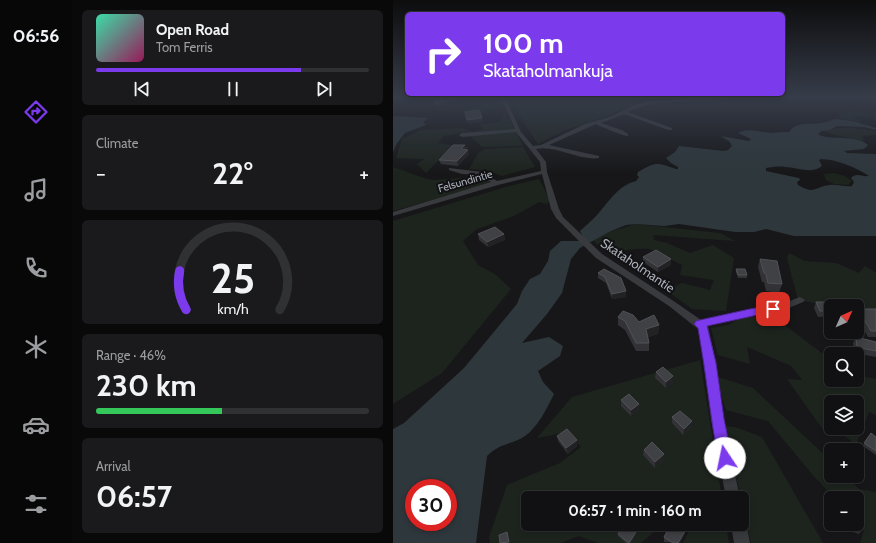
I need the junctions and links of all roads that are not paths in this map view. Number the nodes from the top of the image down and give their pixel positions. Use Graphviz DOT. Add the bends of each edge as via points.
graph roads {
  1 [pos="514,122"];
  2 [pos="596,122"];
  3 [pos="651,122"];
  4 [pos="670,129"];
  5 [pos="518,130"];
  6 [pos="462,135"];
  7 [pos="626,135"];
  8 [pos="543,146"];
  9 [pos="533,148"];
  10 [pos="597,157"];
  11 [pos="451,169"];
  12 [pos="544,172"];
  13 [pos="496,183"];
  14 [pos="393,214"];
  15 [pos="800,300"];
  16 [pos="700,324"];
  17 [pos="732,491"];
  18 [pos="740,531"];
  19 [pos="742,543"];
  1 -- 5 [label="street, Skataholmantie"];
  2 -- 7 [label="street"];
  2 -- 8 [label="street"];
  3 -- 4 [label="street"];
  5 -- 6 [label="street"];
  5 -- 9 [label="street, Skataholmantie"];
  8 -- 9 [label="street"];
  8 -- 10 [label="street"];
  9 -- 12 [label="street, Skataholmantie" via="543,162"];
  11 -- 13 [label="street" via="481,172"];
  12 -- 13 [label="street, Felsundintie"];
  12 -- 16 [label="street, Skataholmantie" via="560,218 591,250"];
  13 -- 14 [label="street, Felsundintie"];
  15 -- 16 [label="street" via="784,307"];
  16 -- 17 [label="street" via="703,327 710,363 717,419"];
  18 -- 19 [label="street"];
}
